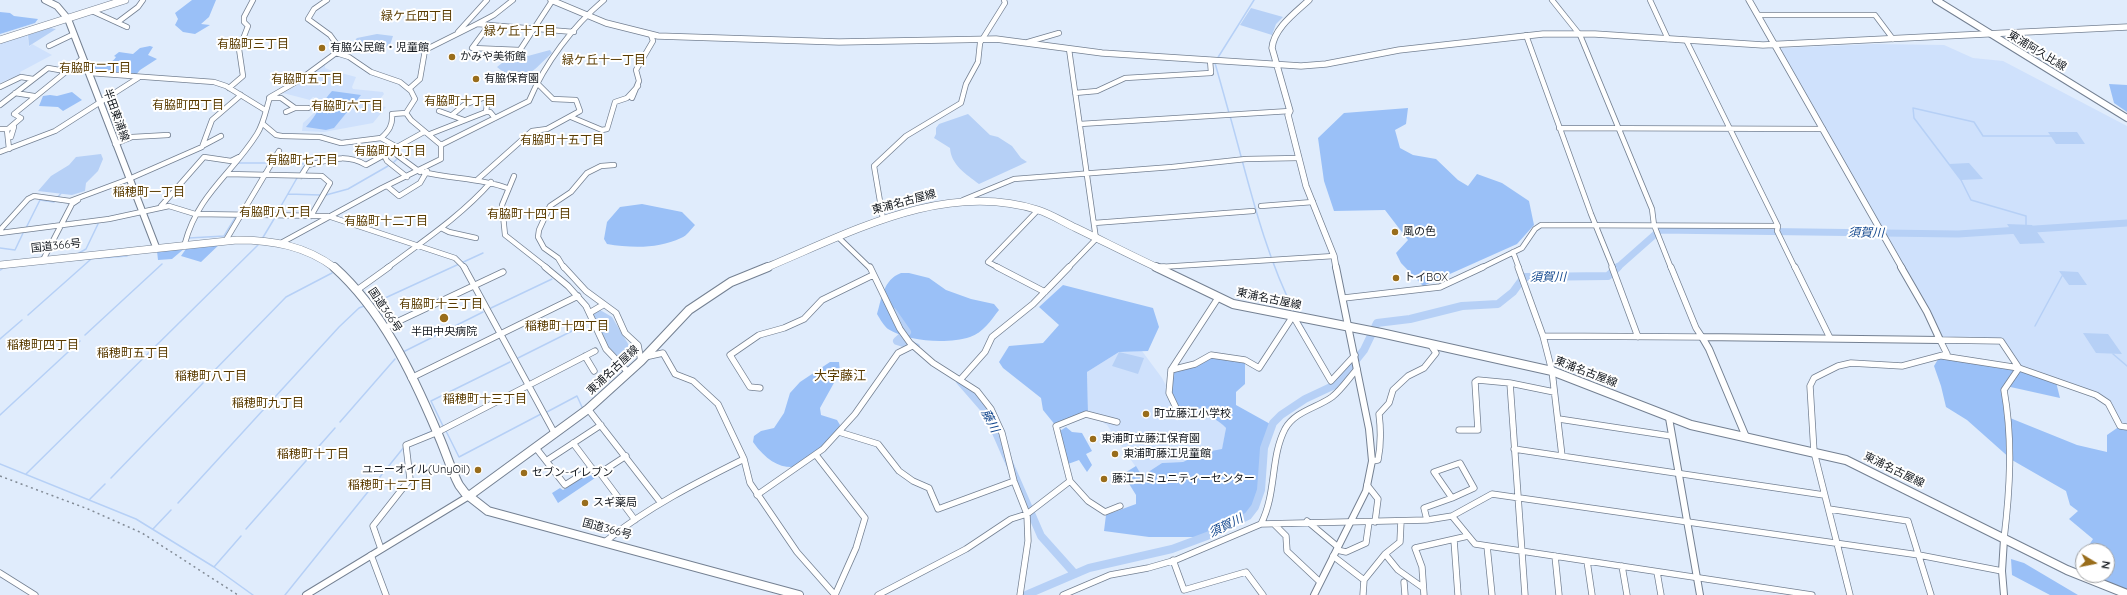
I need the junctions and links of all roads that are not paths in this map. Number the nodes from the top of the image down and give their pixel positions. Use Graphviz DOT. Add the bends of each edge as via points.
graph roads {
  1 [pos="45,0"];
  2 [pos="116,0"];
  3 [pos="125,0"];
  4 [pos="143,0"];
  5 [pos="253,0"];
  6 [pos="327,0"];
  7 [pos="487,0"];
  8 [pos="513,0"];
  9 [pos="604,0"];
  10 [pos="1004,0"];
  11 [pos="1309,0"];
  12 [pos="1552,0"];
  13 [pos="1650,0"];
  14 [pos="1749,0"];
  15 [pos="1936,0"];
  16 [pos="551,1"];
  17 [pos="92,11"];
  18 [pos="586,15"];
  19 [pos="1758,15"];
  20 [pos="67,18"];
  21 [pos="118,22"];
  22 [pos="477,24"];
  23 [pos="489,25"];
  24 [pos="2127,26"];
  25 [pos="127,27"];
  26 [pos="534,29"];
  27 [pos="574,32"];
  28 [pos="457,33"];
  29 [pos="1059,33"];
  30 [pos="1579,33"];
  31 [pos="74,34"];
  32 [pos="651,34"];
  33 [pos="1990,34"];
  34 [pos="1526,35"];
  35 [pos="0,37"];
  36 [pos="982,39"];
  37 [pos="1668,39"];
  38 [pos="1893,39"];
  39 [pos="0,40"];
  40 [pos="1686,40"];
  41 [pos="1028,42"];
  42 [pos="1775,45"];
  43 [pos="49,46"];
  44 [pos="1069,49"];
  45 [pos="336,53"];
  46 [pos="83,58"];
  47 [pos="1214,60"];
  48 [pos="1278,64"];
  49 [pos="65,71"];
  50 [pos="90,72"];
  51 [pos="138,78"];
  52 [pos="33,79"];
  53 [pos="536,82"];
  54 [pos="638,86"];
  55 [pos="0,87"];
  56 [pos="229,88"];
  57 [pos="410,88"];
  58 [pos="15,93"];
  59 [pos="1075,93"];
  60 [pos="241,95"];
  61 [pos="34,96"];
  62 [pos="269,98"];
  63 [pos="632,98"];
  64 [pos="101,103"];
  65 [pos="0,105"];
  66 [pos="295,108"];
  67 [pos="308,108"];
  68 [pos="265,110"];
  69 [pos="439,111"];
  70 [pos="1290,111"];
  71 [pos="286,112"];
  72 [pos="486,112"];
  73 [pos="406,113"];
  74 [pos="452,115"];
  75 [pos="571,116"];
  76 [pos="495,118"];
  77 [pos="2127,118"];
  78 [pos="464,120"];
  79 [pos="263,124"];
  80 [pos="1080,124"];
  81 [pos="0,128"];
  82 [pos="9,128"];
  83 [pos="1559,128"];
  84 [pos="1618,128"];
  85 [pos="1730,129"];
  86 [pos="1823,129"];
  87 [pos="424,132"];
  88 [pos="430,134"];
  89 [pos="168,135"];
  90 [pos="221,136"];
  91 [pos="11,137"];
  92 [pos="381,138"];
  93 [pos="115,144"];
  94 [pos="204,145"];
  95 [pos="441,145"];
  96 [pos="396,148"];
  97 [pos="9,149"];
  98 [pos="279,151"];
  99 [pos="0,152"];
  100 [pos="384,155"];
  101 [pos="240,157"];
  102 [pos="1299,158"];
  103 [pos="614,165"];
  104 [pos="427,171"];
  105 [pos="420,172"];
  106 [pos="1087,173"];
  107 [pos="228,174"];
  108 [pos="264,175"];
  109 [pos="301,176"];
  110 [pos="514,176"];
  111 [pos="408,177"];
  112 [pos="129,179"];
  113 [pos="477,180"];
  114 [pos="491,182"];
  115 [pos="387,186"];
  116 [pos="507,188"];
  117 [pos="84,195"];
  118 [pos="958,202"];
  119 [pos="1313,202"];
  120 [pos="161,206"];
  121 [pos="1261,206"];
  122 [pos="1038,210"];
  123 [pos="1253,210"];
  124 [pos="142,212"];
  125 [pos="197,215"];
  126 [pos="239,215"];
  127 [pos="311,216"];
  128 [pos="328,216"];
  129 [pos="883,219"];
  130 [pos="0,222"];
  131 [pos="7,222"];
  132 [pos="1094,223"];
  133 [pos="1597,225"];
  134 [pos="62,226"];
  135 [pos="1654,226"];
  136 [pos="1778,226"];
  137 [pos="441,228"];
  138 [pos="0,232"];
  139 [pos="838,237"];
  140 [pos="476,238"];
  141 [pos="1096,239"];
  142 [pos="226,240"];
  143 [pos="185,243"];
  144 [pos="281,243"];
  145 [pos="416,245"];
  146 [pos="156,247"];
  147 [pos="1513,252"];
  148 [pos="1334,256"];
  149 [pos="44,260"];
  150 [pos="0,265"];
  151 [pos="1155,267"];
  152 [pos="503,272"];
  153 [pos="874,275"];
  154 [pos="474,286"];
  155 [pos="357,290"];
  156 [pos="1045,292"];
  157 [pos="578,296"];
  158 [pos="1218,298"];
  159 [pos="1344,298"];
  160 [pos="603,305"];
  161 [pos="591,312"];
  162 [pos="1296,317"];
  163 [pos="1349,327"];
  164 [pos="384,328"];
  165 [pos="500,334"];
  166 [pos="1543,336"];
  167 [pos="1638,337"];
  168 [pos="1702,337"];
  169 [pos="1830,338"];
  170 [pos="1940,340"];
  171 [pos="1430,344"];
  172 [pos="912,346"];
  173 [pos="595,351"];
  174 [pos="1355,355"];
  175 [pos="585,356"];
  176 [pos="1940,356"];
  177 [pos="643,359"];
  178 [pos="2019,368"];
  179 [pos="1357,369"];
  180 [pos="1171,370"];
  181 [pos="594,371"];
  182 [pos="1552,371"];
  183 [pos="628,372"];
  184 [pos="412,378"];
  185 [pos="960,380"];
  186 [pos="1510,383"];
  187 [pos="528,385"];
  188 [pos="760,388"];
  189 [pos="1554,392"];
  190 [pos="588,409"];
  191 [pos="1178,412"];
  192 [pos="1669,418"];
  193 [pos="1559,419"];
  194 [pos="1117,422"];
  195 [pos="600,425"];
  196 [pos="2127,427"];
  197 [pos="1459,430"];
  198 [pos="438,432"];
  199 [pos="839,432"];
  200 [pos="555,434"];
  201 [pos="1671,436"];
  202 [pos="1746,437"];
  203 [pos="573,443"];
  204 [pos="536,448"];
  205 [pos="1514,449"];
  206 [pos="1814,452"];
  207 [pos="816,455"];
  208 [pos="626,456"];
  209 [pos="1562,456"];
  210 [pos="744,459"];
  211 [pos="546,461"];
  212 [pos="1372,461"];
  213 [pos="592,468"];
  214 [pos="600,473"];
  215 [pos="1678,473"];
  216 [pos="1014,480"];
  217 [pos="1070,481"];
  218 [pos="1367,485"];
  219 [pos="1824,495"];
  220 [pos="469,496"];
  221 [pos="758,496"];
  222 [pos="1517,496"];
  223 [pos="1452,498"];
  224 [pos="661,503"];
  225 [pos="1120,506"];
  226 [pos="1829,509"];
  227 [pos="1027,514"];
  228 [pos="1452,516"];
  229 [pos="635,520"];
  230 [pos="1427,520"];
  231 [pos="1307,521"];
  232 [pos="1401,521"];
  233 [pos="1352,522"];
  234 [pos="1372,522"];
  235 [pos="1687,522"];
  236 [pos="1261,524"];
  237 [pos="1274,524"];
  238 [pos="1468,536"];
  239 [pos="2004,539"];
  240 [pos="1454,540"];
  241 [pos="606,541"];
  242 [pos="1837,544"];
  243 [pos="1487,546"];
  244 [pos="381,549"];
  245 [pos="1521,550"];
  246 [pos="1336,551"];
  247 [pos="1385,554"];
  248 [pos="371,555"];
  249 [pos="1555,556"];
  250 [pos="1920,556"];
  251 [pos="1173,560"];
  252 [pos="1587,561"];
  253 [pos="1622,566"];
  254 [pos="2002,571"];
  255 [pos="1657,572"];
  256 [pos="0,573"];
  257 [pos="1697,578"];
  258 [pos="1364,580"];
  259 [pos="1320,582"];
  260 [pos="1404,582"];
  261 [pos="1422,587"];
  262 [pos="1019,592"];
  263 [pos="2127,594"];
  264 [pos="35,595"];
  265 [pos="306,595"];
  266 [pos="386,595"];
  267 [pos="799,595"];
  268 [pos="835,595"];
  269 [pos="878,595"];
  270 [pos="1063,595"];
  271 [pos="1263,595"];
  272 [pos="1314,595"];
  273 [pos="1363,595"];
  274 [pos="1405,595"];
  275 [pos="1424,595"];
  276 [pos="1458,595"];
  277 [pos="1492,595"];
  278 [pos="1526,595"];
  279 [pos="1559,595"];
  280 [pos="1592,595"];
  281 [pos="1627,595"];
  282 [pos="1661,595"];
  283 [pos="1700,595"];
  284 [pos="1812,595"];
  285 [pos="1850,595"];
  286 [pos="1931,595"];
  287 [pos="2004,595"];
  1 -- 20 [label="main road, 半田東浦線" via="57,6"];
  2 -- 20 [label="main road"];
  3 -- 17 [label="main road"];
  4 -- 21 [label="street"];
  5 -- 56 [label="street" via="244,17 244,22 248,26 239,49 244,76"];
  6 -- 45 [label="street" via="314,9 308,19 335,40 338,46"];
  7 -- 28 [label="street"];
  8 -- 22 [label="street"];
  9 -- 18 [label="street"];
  10 -- 36 [label="street" via="1005,3"];
  11 -- 48 [label="street" via="1273,38 1272,48"];
  12 -- 30 [label="street"];
  13 -- 37 [label="street"];
  14 -- 19 [label="street"];
  15 -- 33 [label="main road, 東浦阿久比線"];
  16 -- 18 [label="street"];
  16 -- 26 [label="street"];
  17 -- 20 [label="main road"];
  17 -- 21 [label="street"];
  18 -- 27 [label="street"];
  18 -- 32 [label="street" via="616,27"];
  19 -- 38 [label="street" via="1875,15"];
  19 -- 42 [label="street"];
  20 -- 31 [label="main road, 半田東浦線"];
  20 -- 35 [label="main road"];
  20 -- 39 [label="main road"];
  21 -- 25 [label="street"];
  22 -- 23 [label="street"];
  22 -- 28 [label="street"];
  23 -- 26 [label="street"];
  23 -- 26 [label="street" via="472,48 520,50"];
  24 -- 33 [label="street"];
  26 -- 27 [label="street"];
  27 -- 53 [label="street"];
  28 -- 57 [label="street" via="425,50 420,79"];
  29 -- 41 [label="street"];
  30 -- 34 [label="street"];
  30 -- 37 [label="street"];
  30 -- 84 [label="street"];
  31 -- 43 [label="street"];
  31 -- 46 [label="main road, 半田東浦線"];
  32 -- 36 [label="street" via="839,42"];
  32 -- 54 [label="street" via="653,41 636,70"];
  33 -- 38 [label="street"];
  33 -- 77 [label="main road, 東浦阿久比線"];
  34 -- 48 [label="street" via="1382,52 1331,65"];
  34 -- 83 [label="street"];
  36 -- 41 [label="street"];
  36 -- 129 [label="street" via="978,62 966,84 961,103 906,136 874,166"];
  37 -- 40 [label="street"];
  38 -- 42 [label="street"];
  40 -- 42 [label="street"];
  40 -- 85 [label="street"];
  41 -- 44 [label="street"];
  42 -- 86 [label="street"];
  44 -- 47 [label="street"];
  44 -- 59 [label="street"];
  45 -- 57 [label="street" via="348,55 364,68"];
  45 -- 62 [label="street" via="298,81"];
  46 -- 49 [label="street"];
  46 -- 50 [label="main road, 半田東浦線"];
  47 -- 48 [label="street"];
  47 -- 59 [label="street" via="1211,73 1125,78 1097,91"];
  48 -- 70 [label="street"];
  49 -- 52 [label="street" via="48,68"];
  49 -- 61 [label="street"];
  50 -- 51 [label="street"];
  50 -- 64 [label="main road, 半田東浦線"];
  51 -- 56 [label="street" via="214,82"];
  51 -- 64 [label="street"];
  52 -- 55 [label="street" via="21,77"];
  52 -- 58 [label="street"];
  53 -- 75 [label="street" via="553,98 577,101 580,111"];
  53 -- 76 [label="street" via="529,101"];
  54 -- 63 [label="street"];
  54 -- 75 [label="street" via="627,98 615,102 606,129 602,130"];
  56 -- 60 [label="street"];
  57 -- 73 [label="street" via="415,99"];
  58 -- 61 [label="street"];
  58 -- 65 [label="street"];
  59 -- 80 [label="street"];
  60 -- 68 [label="street"];
  60 -- 94 [label="street" via="212,120"];
  61 -- 82 [label="street" via="14,114 21,118"];
  62 -- 66 [label="street" via="281,98"];
  62 -- 68 [label="street"];
  64 -- 93 [label="main road, 半田東浦線"];
  64 -- 97 [label="street" via="55,131"];
  66 -- 67 [label="street"];
  66 -- 71 [label="street"];
  68 -- 79 [label="street"];
  69 -- 74 [label="street"];
  70 -- 80 [label="street"];
  70 -- 102 [label="street" via="1288,115"];
  72 -- 74 [label="street" via="488,96 464,105"];
  72 -- 76 [label="street" via="490,112"];
  72 -- 78 [label="street"];
  73 -- 87 [label="street"];
  73 -- 92 [label="street" via="392,114 390,129"];
  74 -- 78 [label="street"];
  75 -- 113 [label="street" via="547,129 532,131"];
  76 -- 95 [label="street"];
  78 -- 88 [label="street"];
  79 -- 92 [label="street" via="276,135 320,137 341,143"];
  79 -- 101 [label="street"];
  80 -- 106 [label="street"];
  81 -- 82 [label="street"];
  82 -- 91 [label="street" via="14,127"];
  82 -- 97 [label="street"];
  83 -- 84 [label="street"];
  83 -- 133 [label="street"];
  84 -- 85 [label="street"];
  84 -- 135 [label="street" via="1652,209"];
  85 -- 86 [label="street"];
  85 -- 136 [label="street"];
  86 -- 170 [label="street" via="1927,312"];
  87 -- 88 [label="street"];
  87 -- 96 [label="street"];
  88 -- 95 [label="street"];
  89 -- 93 [label="street" via="132,137"];
  90 -- 94 [label="street"];
  92 -- 96 [label="street"];
  93 -- 112 [label="main road, 半田東浦線"];
  94 -- 112 [label="street"];
  95 -- 105 [label="street" via="440,160"];
  96 -- 100 [label="street"];
  96 -- 105 [label="street" via="399,158 415,166"];
  97 -- 99 [label="street"];
  98 -- 108 [label="street"];
  100 -- 109 [label="street" via="366,164 354,157 339,156 308,165"];
  100 -- 111 [label="street" via="387,161"];
  101 -- 107 [label="street"];
  101 -- 120 [label="street" via="231,160 204,157"];
  102 -- 106 [label="street"];
  102 -- 119 [label="street"];
  103 -- 160 [label="street" via="601,166 587,173 571,192 550,206 538,237 544,248 558,258 568,273"];
  104 -- 105 [label="street"];
  104 -- 113 [label="street" via="448,178"];
  104 -- 115 [label="street" via="420,183 399,196"];
  105 -- 111 [label="street"];
  106 -- 118 [label="street" via="1014,179"];
  106 -- 132 [label="street"];
  107 -- 108 [label="street"];
  107 -- 125 [label="street" via="210,192"];
  108 -- 109 [label="street"];
  108 -- 126 [label="street"];
  109 -- 127 [label="street" via="322,176 330,183"];
  110 -- 116 [label="street"];
  111 -- 115 [label="street"];
  112 -- 117 [label="street"];
  112 -- 124 [label="main road, 半田東浦線"];
  113 -- 114 [label="street"];
  114 -- 116 [label="street"];
  114 -- 137 [label="street" via="478,198"];
  115 -- 128 [label="street"];
  116 -- 157 [label="street" via="502,211 506,226 505,235 553,272"];
  117 -- 131 [label="street" via="70,201 34,196 28,199"];
  117 -- 134 [label="street" via="72,204"];
  118 -- 122 [label="main road, 東浦名古屋線" via="1000,202"];
  118 -- 129 [label="main road, 東浦名古屋線" via="927,206"];
  119 -- 121 [label="street"];
  119 -- 148 [label="street"];
  120 -- 124 [label="street"];
  120 -- 125 [label="street" via="174,206"];
  122 -- 141 [label="main road, 東浦名古屋線"];
  122 -- 156 [label="street" via="988,262"];
  123 -- 132 [label="street"];
  124 -- 134 [label="street"];
  124 -- 146 [label="main road, 半田東浦線"];
  125 -- 126 [label="street"];
  125 -- 143 [label="street" via="187,229"];
  126 -- 127 [label="street"];
  126 -- 142 [label="street"];
  127 -- 128 [label="street"];
  128 -- 144 [label="street"];
  128 -- 145 [label="street"];
  129 -- 139 [label="main road, 東浦名古屋線"];
  130 -- 131 [label="street"];
  131 -- 138 [label="street"];
  132 -- 141 [label="street"];
  133 -- 135 [label="street"];
  133 -- 147 [label="street" via="1541,225 1535,228 1522,248"];
  133 -- 167 [label="street"];
  134 -- 138 [label="street"];
  134 -- 149 [label="street"];
  135 -- 136 [label="street"];
  135 -- 168 [label="street"];
  136 -- 169 [label="street" via="1777,231"];
  137 -- 140 [label="street" via="466,233"];
  137 -- 145 [label="street"];
  139 -- 153 [label="street" via="848,249 864,260"];
  139 -- 177 [label="main road, 東浦名古屋線" via="731,282 690,310"];
  141 -- 151 [label="main road, 東浦名古屋線"];
  141 -- 156 [label="street"];
  142 -- 143 [label="main road, 国道366号"];
  142 -- 144 [label="main road, 国道366号"];
  143 -- 146 [label="main road, 国道366号"];
  144 -- 155 [label="main road, 国道366号" via="322,258 344,275"];
  145 -- 154 [label="street" via="455,258 462,263"];
  145 -- 155 [label="street"];
  146 -- 149 [label="main road, 国道366号"];
  147 -- 159 [label="street" via="1440,287"];
  147 -- 166 [label="street"];
  148 -- 151 [label="street"];
  148 -- 159 [label="street"];
  149 -- 150 [label="main road, 国道366号"];
  151 -- 158 [label="main road, 東浦名古屋線"];
  152 -- 154 [label="street"];
  153 -- 172 [label="street" via="900,329"];
  153 -- 188 [label="street" via="822,300 804,319 759,335 730,356 750,387"];
  154 -- 164 [label="street"];
  154 -- 165 [label="street"];
  155 -- 164 [label="main road, 国道366号"];
  156 -- 185 [label="street" via="992,337 985,352"];
  157 -- 161 [label="street"];
  157 -- 165 [label="street"];
  158 -- 162 [label="main road, 東浦名古屋線" via="1233,304"];
  158 -- 180 [label="street"];
  159 -- 163 [label="street"];
  160 -- 161 [label="street"];
  160 -- 177 [label="street" via="616,313 625,333 638,345"];
  161 -- 183 [label="street" via="596,330 612,360"];
  162 -- 163 [label="main road, 東浦名古屋線"];
  162 -- 174 [label="street" via="1332,381"];
  162 -- 180 [label="street" via="1259,368 1245,360 1212,356 1195,364"];
  163 -- 171 [label="main road, 東浦名古屋線"];
  163 -- 174 [label="street"];
  164 -- 184 [label="main road, 国道366号"];
  165 -- 184 [label="street"];
  165 -- 187 [label="street"];
  166 -- 167 [label="street"];
  166 -- 182 [label="street"];
  167 -- 168 [label="street"];
  168 -- 169 [label="street"];
  168 -- 202 [label="street"];
  169 -- 170 [label="street"];
  170 -- 176 [label="street" via="1947,354"];
  170 -- 178 [label="street" via="2001,341"];
  171 -- 182 [label="main road, 東浦名古屋線"];
  171 -- 212 [label="street" via="1436,353 1424,368 1408,376 1393,390 1389,403 1379,414 1380,455 1378,460"];
  172 -- 185 [label="street"];
  172 -- 199 [label="street" via="898,353 872,392"];
  173 -- 175 [label="street"];
  174 -- 179 [label="street"];
  175 -- 181 [label="street"];
  175 -- 187 [label="street"];
  176 -- 178 [label="street"];
  176 -- 206 [label="street" via="1902,366 1852,363 1832,368 1814,378 1810,386"];
  177 -- 183 [label="main road, 東浦名古屋線"];
  177 -- 210 [label="street" via="663,353 675,374 693,381 714,400 724,413"];
  178 -- 196 [label="street" via="2096,395 2108,403 2120,426"];
  178 -- 239 [label="street" via="2004,390 2010,418 2012,460"];
  179 -- 212 [label="street" via="1369,429"];
  179 -- 236 [label="street" via="1333,396 1304,411 1285,428 1277,455 1274,489"];
  180 -- 191 [label="street" via="1169,393"];
  182 -- 189 [label="street"];
  182 -- 192 [label="main road, 東浦名古屋線"];
  183 -- 190 [label="main road, 東浦名古屋線"];
  184 -- 198 [label="main road, 国道366号"];
  185 -- 216 [label="street" via="977,391 990,408 1002,434"];
  186 -- 189 [label="street"];
  186 -- 197 [label="street" via="1478,380 1475,382 1478,430"];
  186 -- 205 [label="street"];
  187 -- 198 [label="street"];
  187 -- 200 [label="street"];
  189 -- 193 [label="street"];
  190 -- 195 [label="street"];
  190 -- 200 [label="main road, 東浦名古屋線"];
  192 -- 201 [label="street"];
  192 -- 202 [label="main road, 東浦名古屋線"];
  193 -- 201 [label="street"];
  193 -- 209 [label="street"];
  194 -- 217 [label="street" via="1080,413 1056,426"];
  195 -- 203 [label="street"];
  195 -- 208 [label="street"];
  198 -- 220 [label="main road, 国道366号" via="461,488"];
  198 -- 244 [label="street" via="406,445 410,479 373,526"];
  199 -- 207 [label="street"];
  199 -- 216 [label="street" via="878,444 890,463 915,484 929,488 938,509"];
  200 -- 204 [label="main road, 東浦名古屋線"];
  201 -- 215 [label="street"];
  202 -- 206 [label="main road, 東浦名古屋線"];
  203 -- 211 [label="street"];
  203 -- 213 [label="street"];
  204 -- 211 [label="street"];
  204 -- 220 [label="main road, 東浦名古屋線"];
  205 -- 209 [label="street"];
  205 -- 222 [label="street"];
  206 -- 219 [label="street"];
  206 -- 239 [label="main road, 東浦名古屋線" via="1846,460 1873,472"];
  207 -- 221 [label="street"];
  207 -- 268 [label="street" via="865,518 856,548"];
  208 -- 214 [label="street"];
  208 -- 224 [label="street"];
  209 -- 215 [label="street"];
  210 -- 221 [label="street" via="750,484"];
  210 -- 224 [label="street"];
  211 -- 213 [label="street" via="565,485"];
  212 -- 218 [label="street"];
  213 -- 214 [label="street"];
  214 -- 229 [label="street"];
  215 -- 219 [label="street"];
  215 -- 235 [label="street"];
  216 -- 227 [label="street"];
  217 -- 225 [label="street" via="1088,501 1105,512"];
  217 -- 227 [label="street"];
  218 -- 233 [label="street"];
  218 -- 234 [label="street" via="1378,499"];
  219 -- 226 [label="street"];
  220 -- 241 [label="main road, 国道366号" via="488,511"];
  220 -- 244 [label="street"];
  221 -- 268 [label="street" via="797,552"];
  222 -- 228 [label="street" via="1492,494"];
  222 -- 235 [label="street"];
  222 -- 245 [label="street"];
  223 -- 223 [label="street" via="1474,488 1460,463 1434,472"];
  223 -- 230 [label="street" via="1424,508"];
  224 -- 229 [label="street"];
  226 -- 242 [label="street"];
  226 -- 250 [label="street" via="1908,521"];
  227 -- 262 [label="street" via="1028,541"];
  227 -- 269 [label="street" via="1011,519 966,549"];
  228 -- 230 [label="street"];
  228 -- 238 [label="street"];
  229 -- 241 [label="street"];
  230 -- 232 [label="street"];
  231 -- 233 [label="street"];
  231 -- 237 [label="street"];
  231 -- 246 [label="street"];
  232 -- 234 [label="street"];
  232 -- 247 [label="street" via="1400,542"];
  233 -- 234 [label="street"];
  233 -- 246 [label="street"];
  234 -- 246 [label="street" via="1366,543 1346,552"];
  235 -- 242 [label="street"];
  235 -- 257 [label="street"];
  236 -- 237 [label="street"];
  236 -- 251 [label="street" via="1214,546"];
  237 -- 259 [label="street" via="1286,536 1287,551"];
  238 -- 240 [label="street"];
  238 -- 243 [label="street" via="1475,544"];
  239 -- 254 [label="street"];
  239 -- 263 [label="main road, 東浦名古屋線" via="2098,584"];
  240 -- 261 [label="street" via="1415,548 1422,567"];
  240 -- 276 [label="street"];
  241 -- 267 [label="main road, 国道366号"];
  242 -- 250 [label="street"];
  242 -- 285 [label="street"];
  243 -- 245 [label="street"];
  243 -- 277 [label="street"];
  244 -- 248 [label="street"];
  245 -- 249 [label="street"];
  245 -- 278 [label="street"];
  246 -- 258 [label="street"];
  246 -- 259 [label="street"];
  247 -- 258 [label="street"];
  247 -- 261 [label="street" via="1398,570"];
  248 -- 265 [label="street"];
  248 -- 266 [label="street"];
  249 -- 252 [label="street"];
  249 -- 279 [label="street"];
  250 -- 254 [label="street"];
  250 -- 286 [label="street"];
  251 -- 270 [label="street" via="1110,575"];
  251 -- 271 [label="street" via="1184,590 1246,572"];
  252 -- 253 [label="street"];
  252 -- 280 [label="street"];
  253 -- 255 [label="street"];
  253 -- 281 [label="street"];
  254 -- 287 [label="street"];
  255 -- 257 [label="street"];
  255 -- 282 [label="street"];
  256 -- 264 [label="street"];
  257 -- 283 [label="street"];
  257 -- 284 [label="street"];
  258 -- 273 [label="street"];
  259 -- 272 [label="street"];
  260 -- 274 [label="street"];
  261 -- 275 [label="street"];
}
